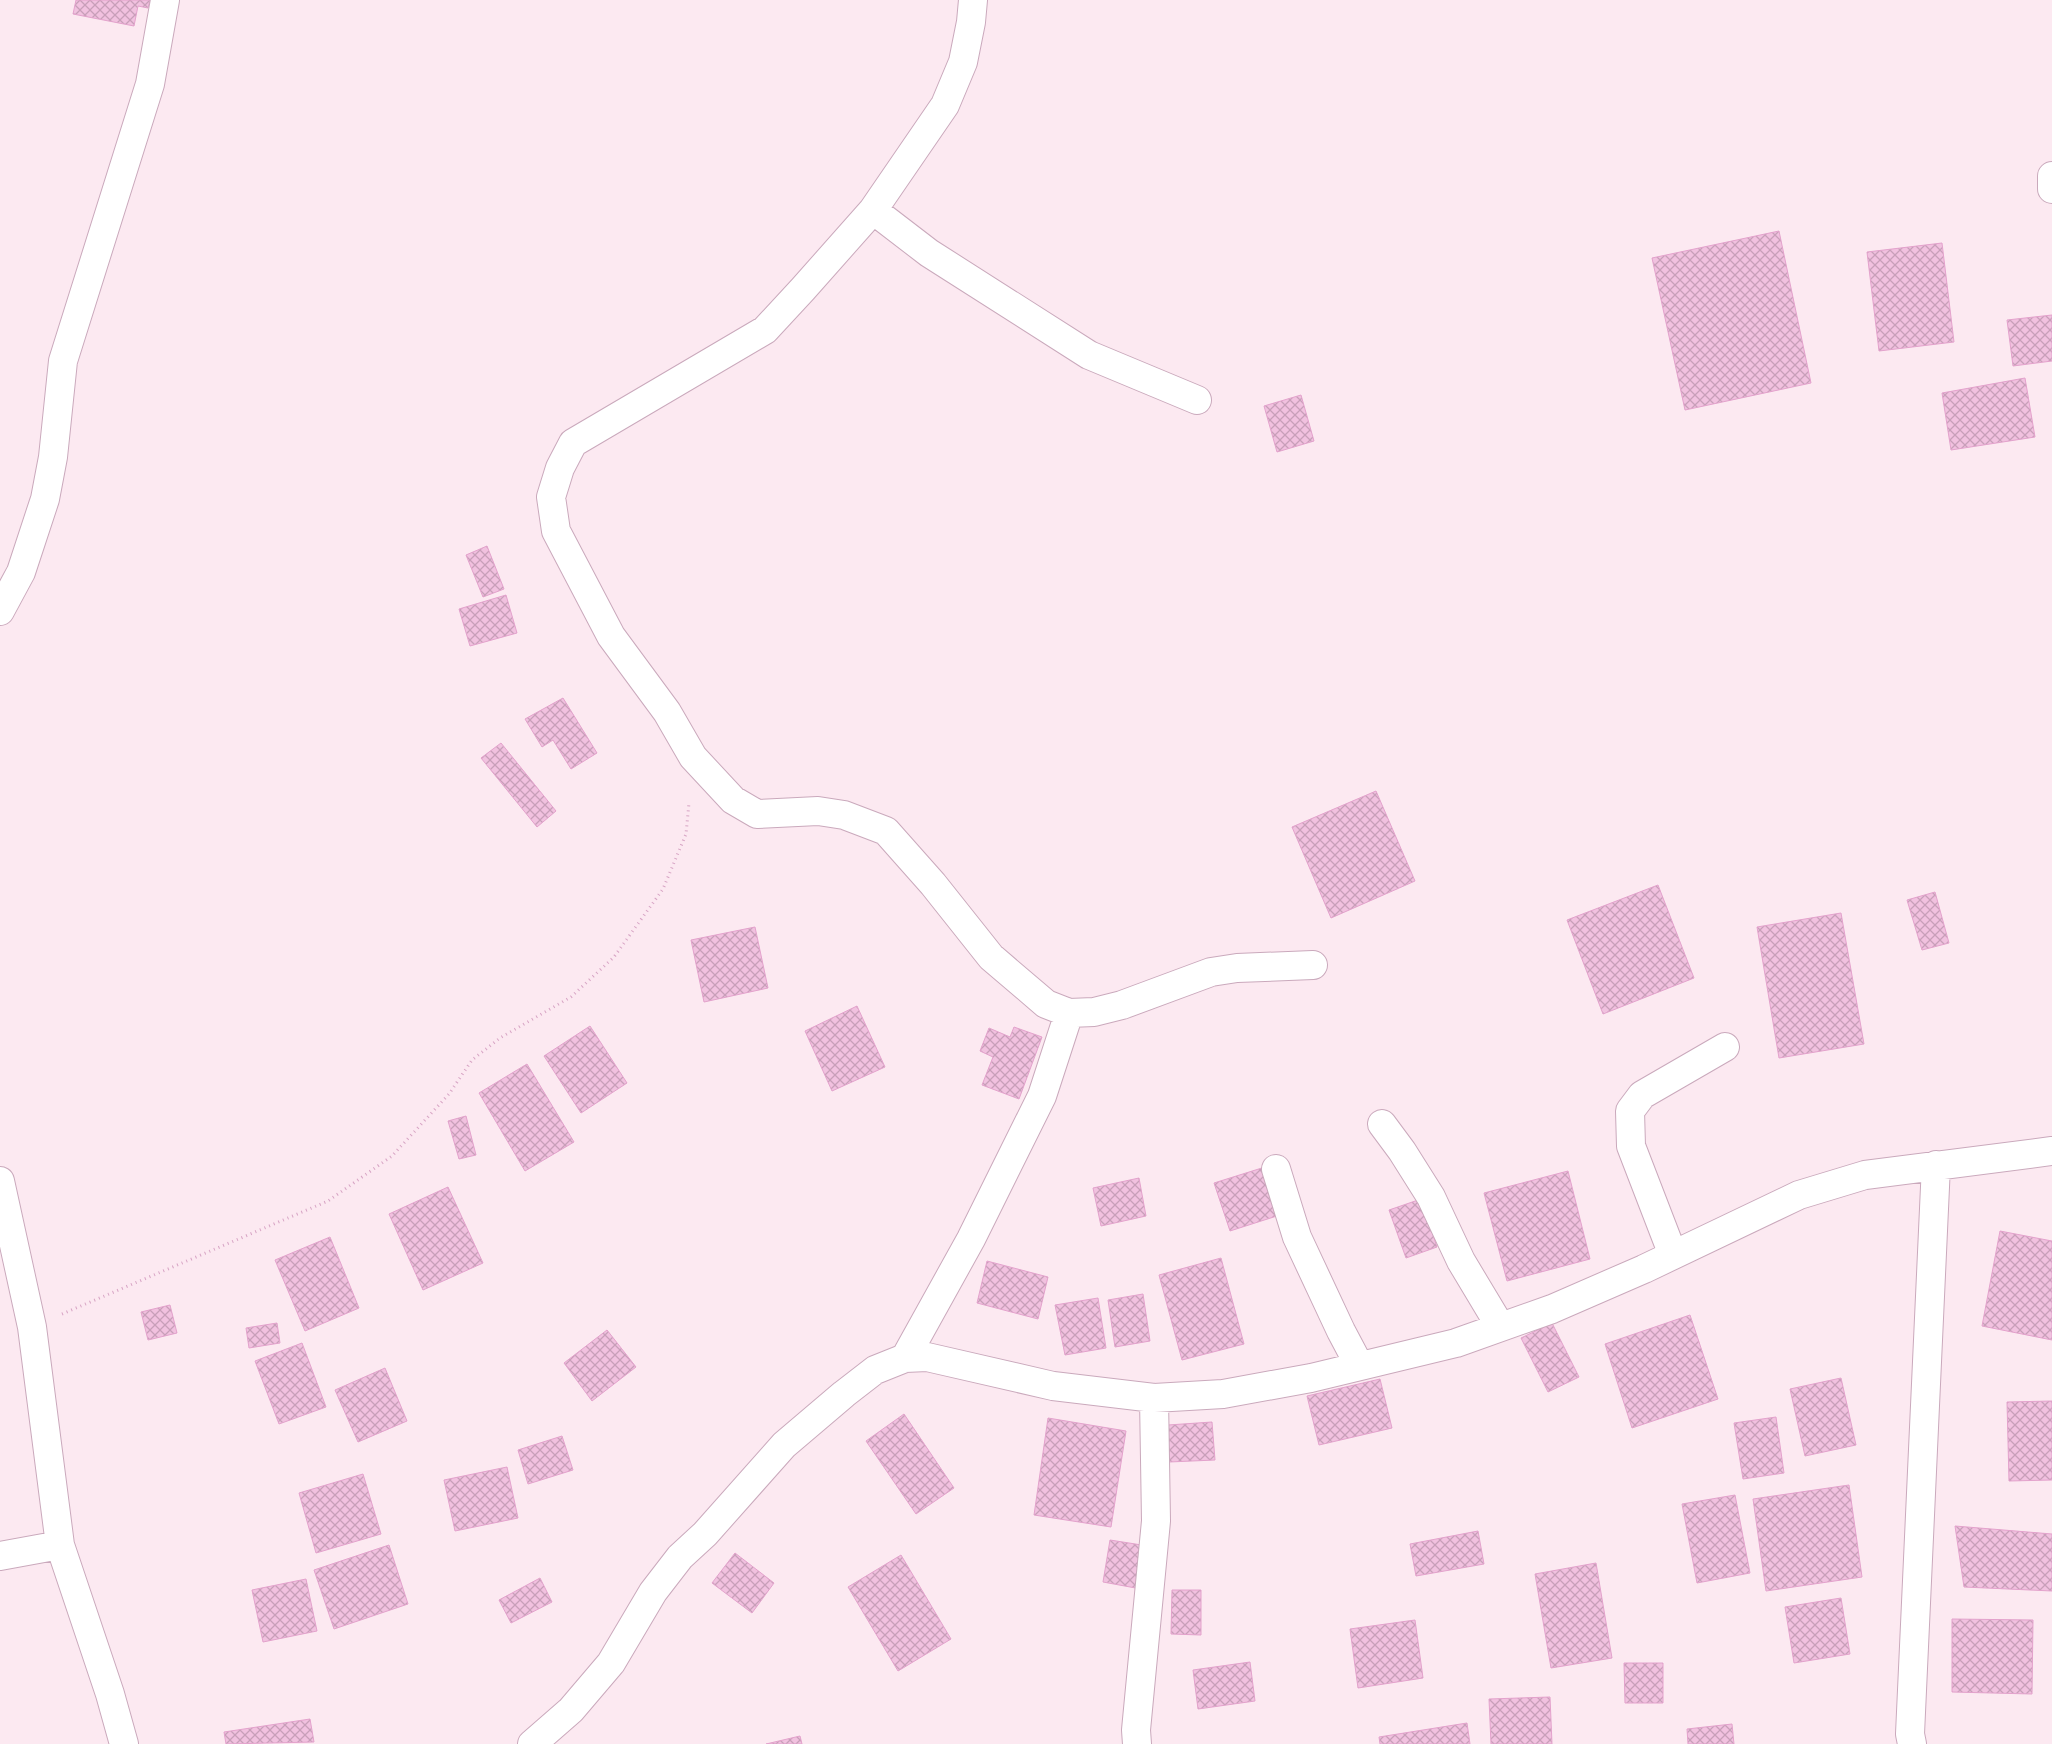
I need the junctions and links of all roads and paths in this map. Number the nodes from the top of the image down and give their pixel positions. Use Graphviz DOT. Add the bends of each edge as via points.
graph roads {
  1 [pos="165,0"];
  2 [pos="973,0"];
  3 [pos="2052,176"];
  4 [pos="2052,189"];
  5 [pos="873,210"];
  6 [pos="1197,400"];
  7 [pos="0,610"];
  8 [pos="694,757"];
  9 [pos="1313,965"];
  10 [pos="1069,1013"];
  11 [pos="1725,1047"];
  12 [pos="1382,1124"];
  13 [pos="2052,1151"];
  14 [pos="1936,1165"];
  15 [pos="1276,1169"];
  16 [pos="0,1181"];
  17 [pos="1673,1255"];
  18 [pos="1500,1326"];
  19 [pos="32,1327"];
  20 [pos="905,1358"];
  21 [pos="1359,1365"];
  22 [pos="1154,1398"];
  23 [pos="60,1545"];
  24 [pos="0,1556"];
  25 [pos="1909,1741"];
  26 [pos="124,1744"];
  27 [pos="532,1744"];
  28 [pos="1137,1744"];
  1 -- 7 [label="street" via="150,84 63,361 53,457 45,499 21,572"];
  2 -- 5 [label="street" via="972,22 963,62 945,105"];
  3 -- 4 [label="street"];
  5 -- 6 [label="street" via="936,258 1089,355"];
  5 -- 8 [label="street" via="765,330 573,443 560,468 551,497 556,531 611,636 667,712"];
  8 -- 10 [label="street" via="733,800 757,814 818,811 844,815 886,831 991,957 1046,1004"];
  8 -- 19 [label="path" via="686,834 663,889 614,957 571,998 500,1038 472,1060 449,1094 392,1156 328,1201"];
  9 -- 10 [label="street" via="1210,972 1122,1005 1094,1012"];
  10 -- 20 [label="street" via="1042,1096 971,1239"];
  11 -- 17 [label="street" via="1642,1095 1630,1111 1631,1146"];
  12 -- 18 [label="street" via="1431,1197 1461,1261"];
  13 -- 14 [label="street"];
  14 -- 17 [label="street" via="1866,1175 1798,1196"];
  14 -- 25 [label="street"];
  15 -- 21 [label="street" via="1297,1237"];
  16 -- 19 [label="street"];
  17 -- 18 [label="street" via="1552,1309"];
  18 -- 21 [label="street" via="1456,1342"];
  19 -- 23 [label="street"];
  20 -- 22 [label="street" via="927,1358 1053,1386"];
  20 -- 27 [label="street" via="875,1370 784,1445 680,1557 653,1592 611,1663 571,1710"];
  21 -- 22 [label="street" via="1311,1378 1223,1394"];
  22 -- 28 [label="street" via="1156,1521"];
  23 -- 24 [label="street"];
  23 -- 26 [label="street"];
}
